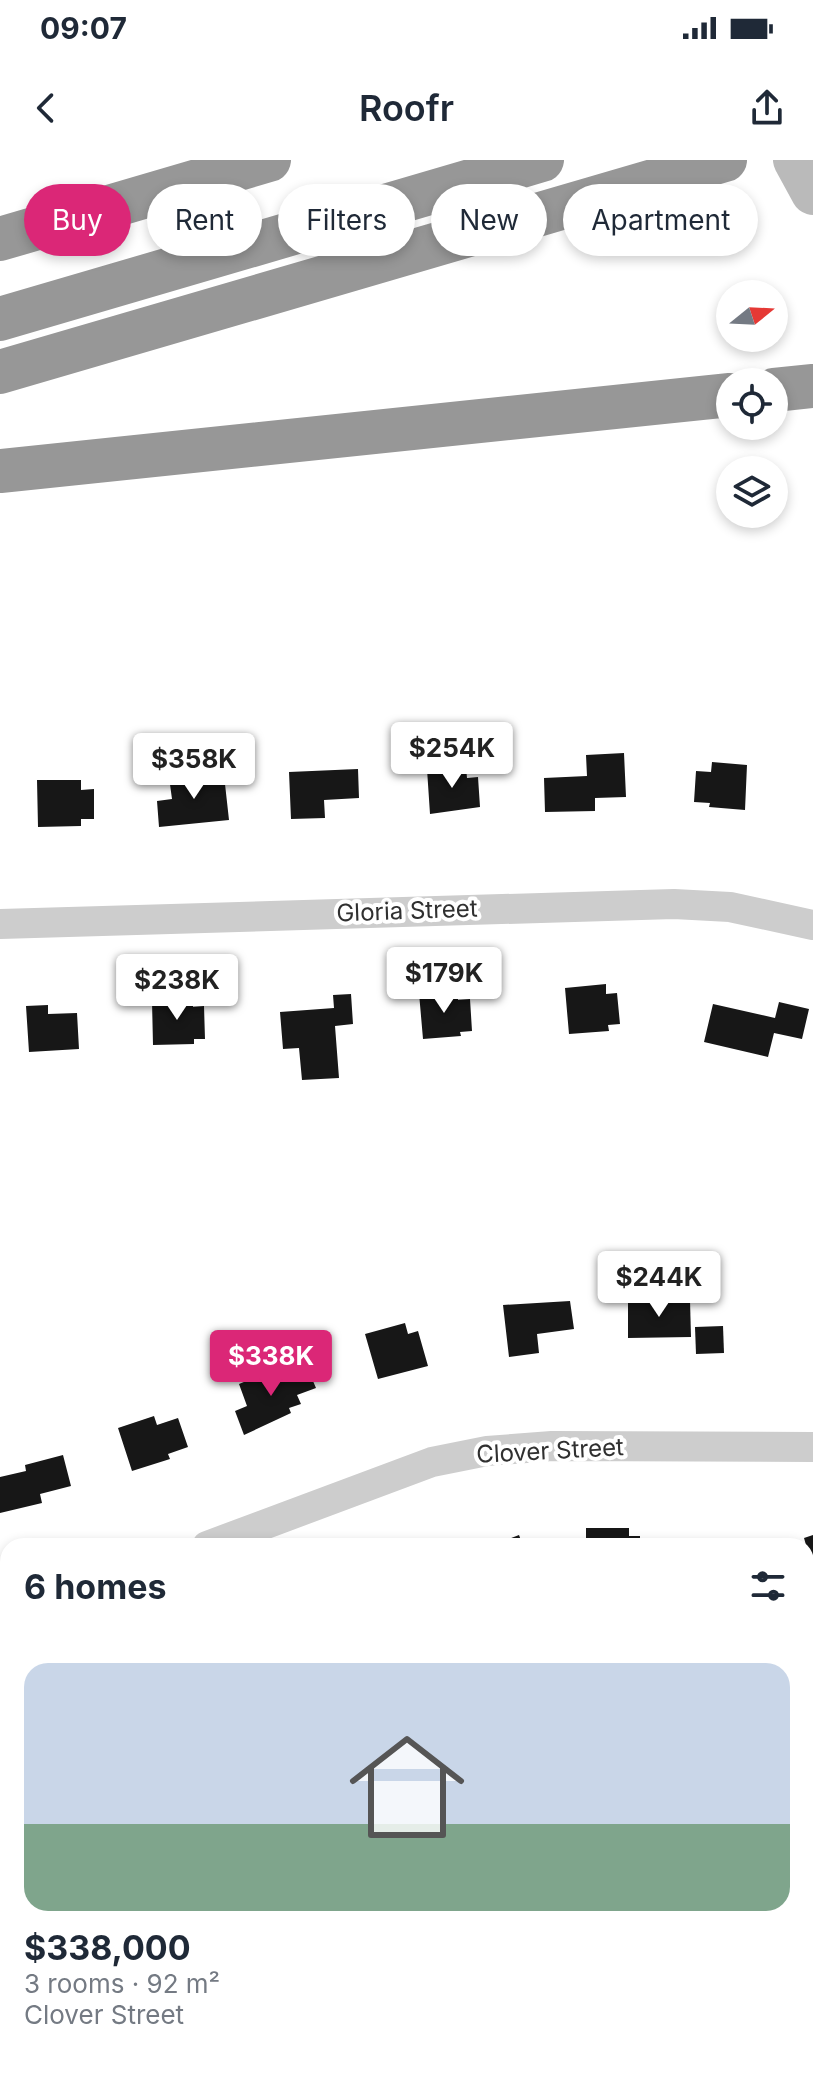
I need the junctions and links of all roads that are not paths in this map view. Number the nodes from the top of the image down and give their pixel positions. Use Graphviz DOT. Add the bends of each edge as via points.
graph roads {
  1 [pos="269,160"];
  2 [pos="446,160"];
  3 [pos="542,160"];
  4 [pos="795,160"];
  5 [pos="718,162"];
  6 [pos="813,193"];
  7 [pos="0,239"];
  8 [pos="0,290"];
  9 [pos="0,319"];
  10 [pos="0,372"];
  11 [pos="813,386"];
  12 [pos="788,389"];
  13 [pos="716,396"];
  14 [pos="0,471"];
  15 [pos="0,924"];
  16 [pos="813,925"];
  17 [pos="813,1447"];
  18 [pos="228,1538"];
  1 -- 7 [label="highway"];
  2 -- 8 [label="highway"];
  3 -- 9 [label="highway"];
  4 -- 6 [label="main road"];
  5 -- 10 [label="highway"];
  11 -- 12 [label="highway"];
  13 -- 14 [label="highway"];
  15 -- 16 [label="street, Gloria Street" via="674,904 730,907"];
  17 -- 18 [label="street, Clover Street" via="552,1446 487,1451 432,1462"];
}
